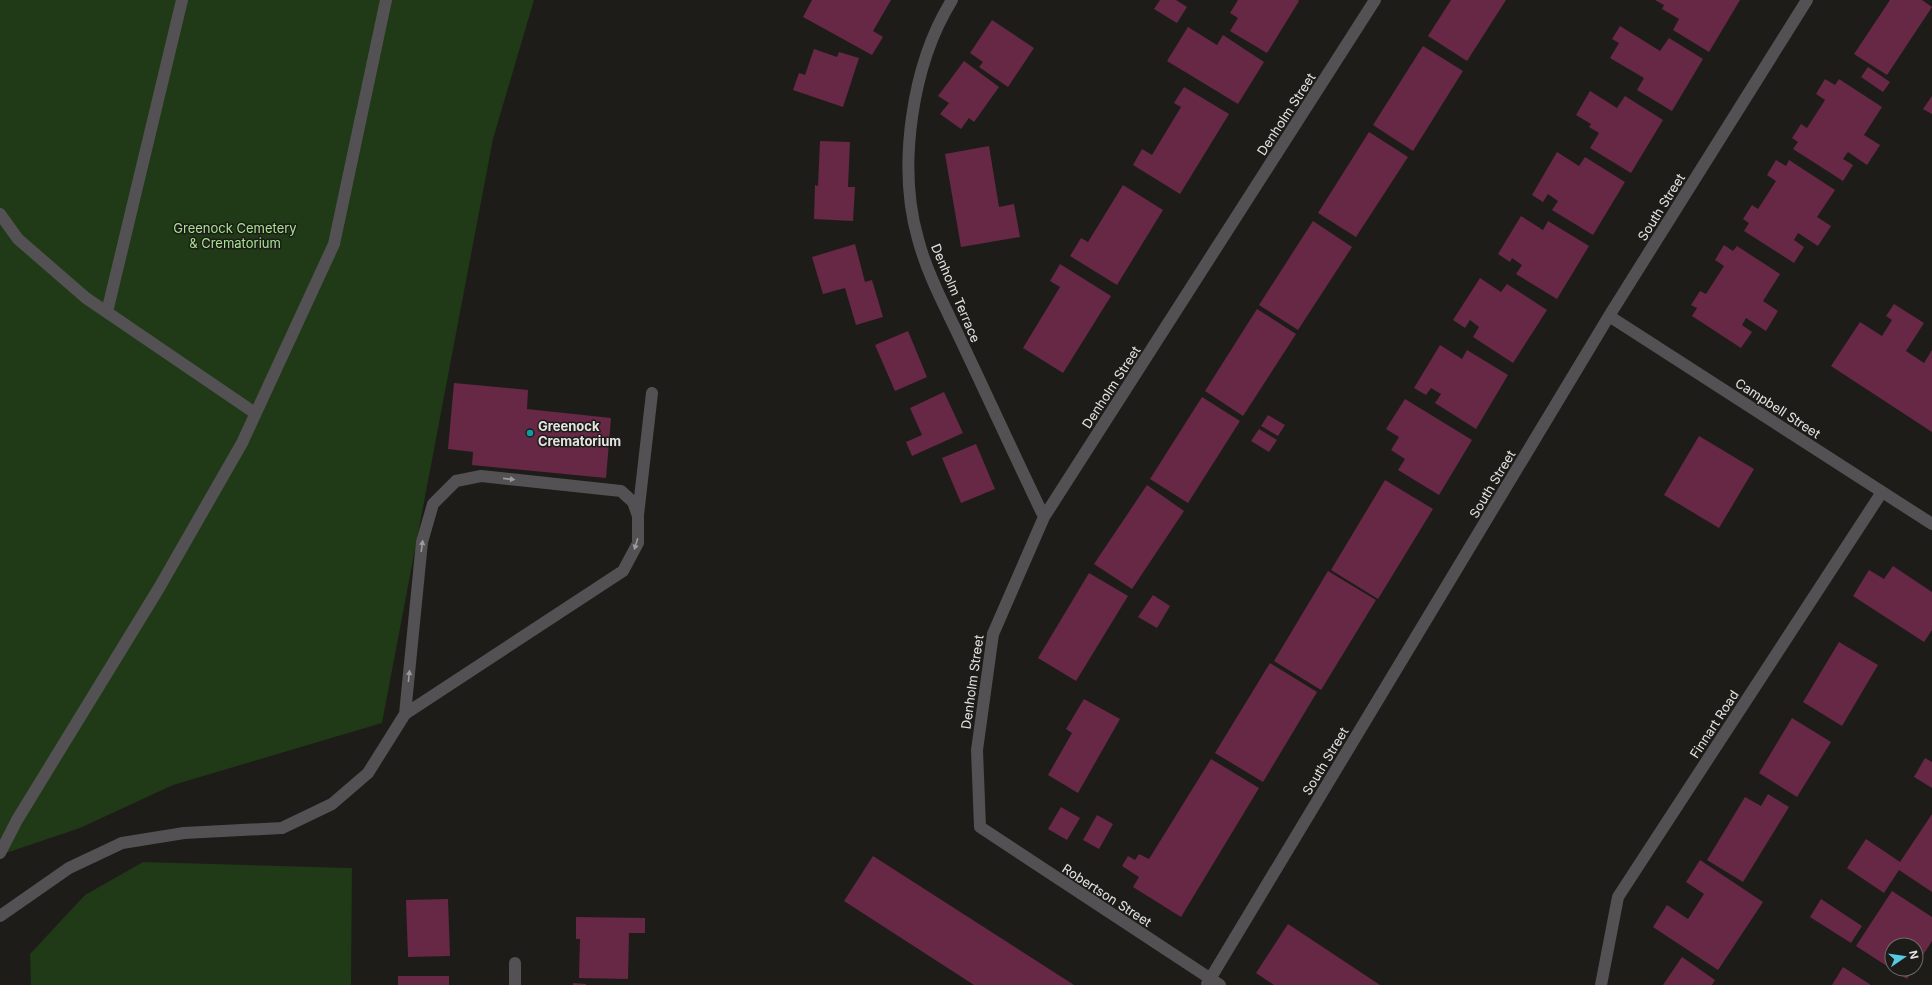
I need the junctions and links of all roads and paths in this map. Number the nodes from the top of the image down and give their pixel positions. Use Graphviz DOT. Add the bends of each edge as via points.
graph roads {
  1 [pos="182,0"];
  2 [pos="386,0"];
  3 [pos="952,0"];
  4 [pos="1375,0"];
  5 [pos="1807,0"];
  6 [pos="0,214"];
  7 [pos="107,312"];
  8 [pos="1609,316"];
  9 [pos="652,393"];
  10 [pos="255,413"];
  11 [pos="1882,492"];
  12 [pos="638,516"];
  13 [pos="1044,517"];
  14 [pos="1932,524"];
  15 [pos="405,714"];
  16 [pos="980,827"];
  17 [pos="0,853"];
  18 [pos="0,916"];
  19 [pos="515,963"];
  20 [pos="1212,983"];
  21 [pos="515,985"];
  22 [pos="1601,985"];
  1 -- 7 [label="street"];
  2 -- 10 [label="street" via="334,244"];
  3 -- 13 [label="street, Denholm Terrace" via="944,13 915,92 908,183 918,239 934,283"];
  4 -- 13 [label="street, Denholm Street"];
  5 -- 8 [label="street, South Street"];
  6 -- 7 [label="street" via="18,239 86,298"];
  7 -- 10 [label="street"];
  8 -- 11 [label="street, Campbell Street"];
  8 -- 20 [label="street, South Street"];
  9 -- 12 [label="street"];
  10 -- 17 [label="street" via="242,443 163,581 17,820"];
  11 -- 14 [label="street, Campbell Street"];
  11 -- 22 [label="street, Finnart Road" via="1618,897"];
  12 -- 15 [label="street, one-way" via="638,543 623,571 594,582"];
  15 -- 12 [label="street, one-way" via="422,542 433,504 456,481 481,476 621,491 633,502"];
  13 -- 16 [label="street, Denholm Street" via="993,634 977,750"];
  15 -- 18 [label="street" via="368,773 332,804 282,828 184,832 122,843 69,868"];
  16 -- 20 [label="street, Robertson Street"];
  19 -- 21 [label="street"];
}
